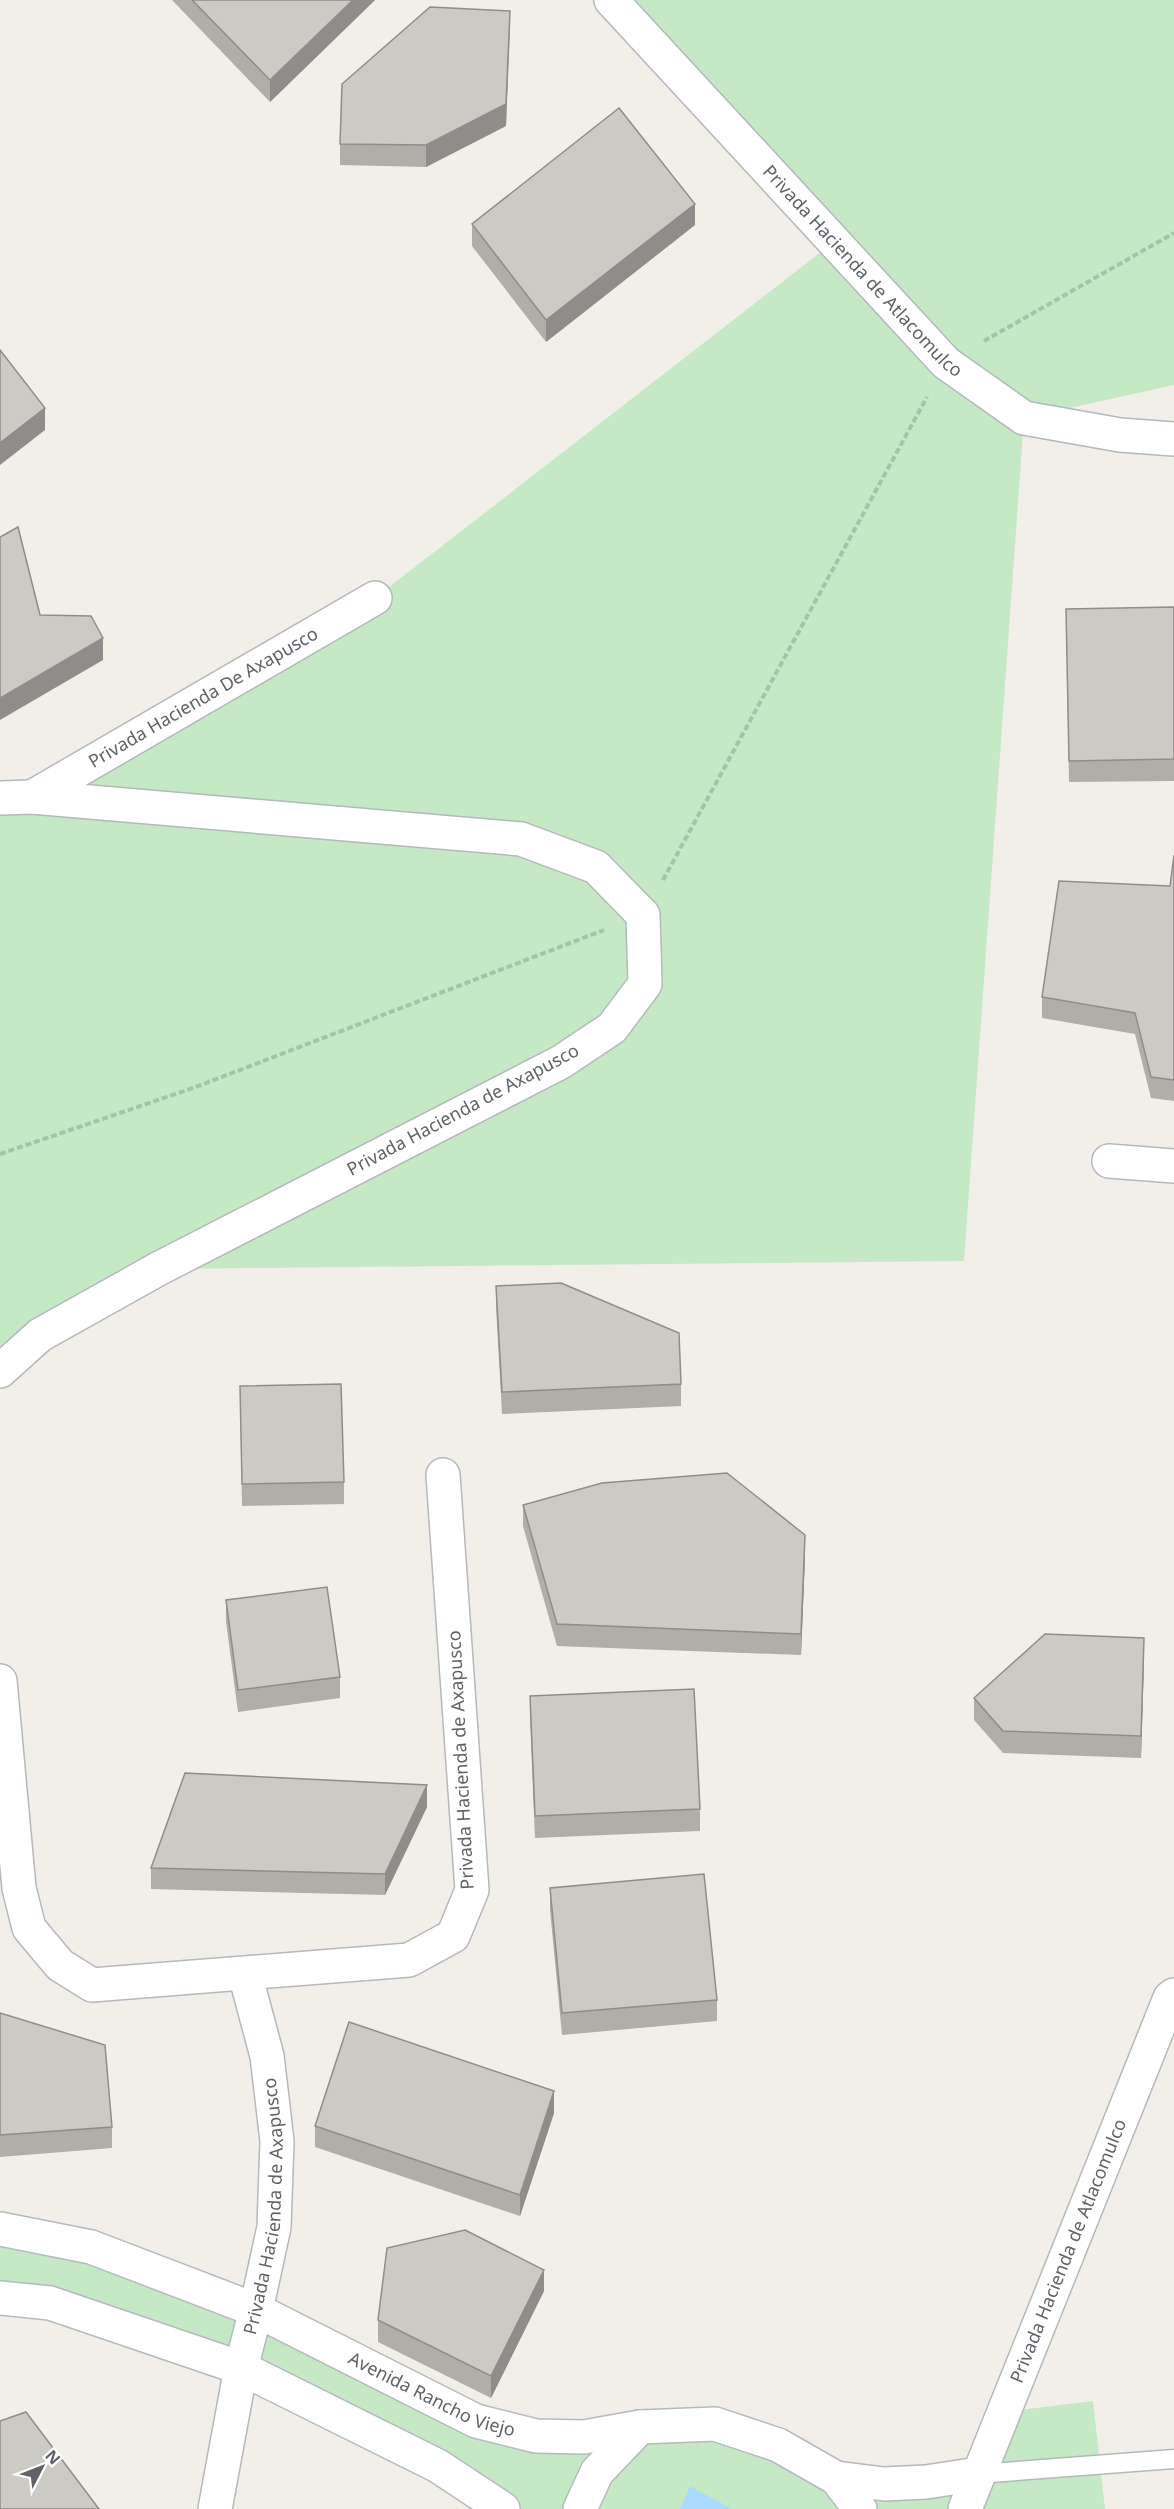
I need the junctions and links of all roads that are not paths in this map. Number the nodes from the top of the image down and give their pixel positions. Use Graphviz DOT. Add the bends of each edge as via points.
graph roads {
  1 [pos="611,0"];
  2 [pos="1174,439"];
  3 [pos="375,598"];
  4 [pos="32,797"];
  5 [pos="0,798"];
  6 [pos="1109,1161"];
  7 [pos="1174,1166"];
  8 [pos="0,1371"];
  9 [pos="443,1475"];
  10 [pos="0,1681"];
  11 [pos="245,1974"];
  12 [pos="1174,1995"];
  13 [pos="0,2229"];
  14 [pos="0,2298"];
  15 [pos="256,2310"];
  16 [pos="241,2368"];
  17 [pos="640,2427"];
  18 [pos="1174,2459"];
  19 [pos="978,2474"];
  20 [pos="836,2478"];
  21 [pos="215,2509"];
  22 [pos="502,2509"];
  23 [pos="580,2509"];
  24 [pos="860,2509"];
  25 [pos="965,2509"];
  1 -- 2 [label="street, Privada Hacienda de Atlacomulco" via="946,363 1024,418 1120,435"];
  3 -- 4 [label="street, Privada Hacienda De Axapusco"];
  4 -- 5 [label="street"];
  4 -- 8 [label="street, Privada Hacienda de Axapusco" via="521,839 596,867 643,915 645,984 612,1028 561,1062 158,1269 40,1335"];
  6 -- 7 [label="street"];
  9 -- 11 [label="street, Privada Hacienda de Axapusco" via="472,1890 453,1936 409,1960"];
  10 -- 11 [label="street, Privada Hacienda de Axapusco" via="19,1888 29,1928 60,1965 92,1985"];
  11 -- 15 [label="street, Privada Hacienda de Axapusco" via="267,2056 277,2141 273,2227"];
  12 -- 19 [label="street, Privada Hacienda de Atlacomulco"];
  13 -- 15 [label="street, Avenida Rancho Viejo" via="91,2247"];
  14 -- 16 [label="street" via="50,2303"];
  15 -- 16 [label="street, Privada Hacienda de Axapusco"];
  15 -- 17 [label="street, Avenida Rancho Viejo" via="476,2421 536,2436 584,2437"];
  16 -- 21 [label="street, Privada Hacienda de Axapusco"];
  16 -- 22 [label="street" via="438,2466"];
  17 -- 20 [label="street, Avenida Rancho Viejo" via="715,2424 778,2445"];
  17 -- 23 [label="street" via="597,2472"];
  18 -- 19 [label="lane"];
  19 -- 20 [label="street" via="884,2484"];
  19 -- 25 [label="street, Privada Hacienda de Atlacomulco"];
  20 -- 24 [label="street, Avenida Rancho Viejo"];
}
